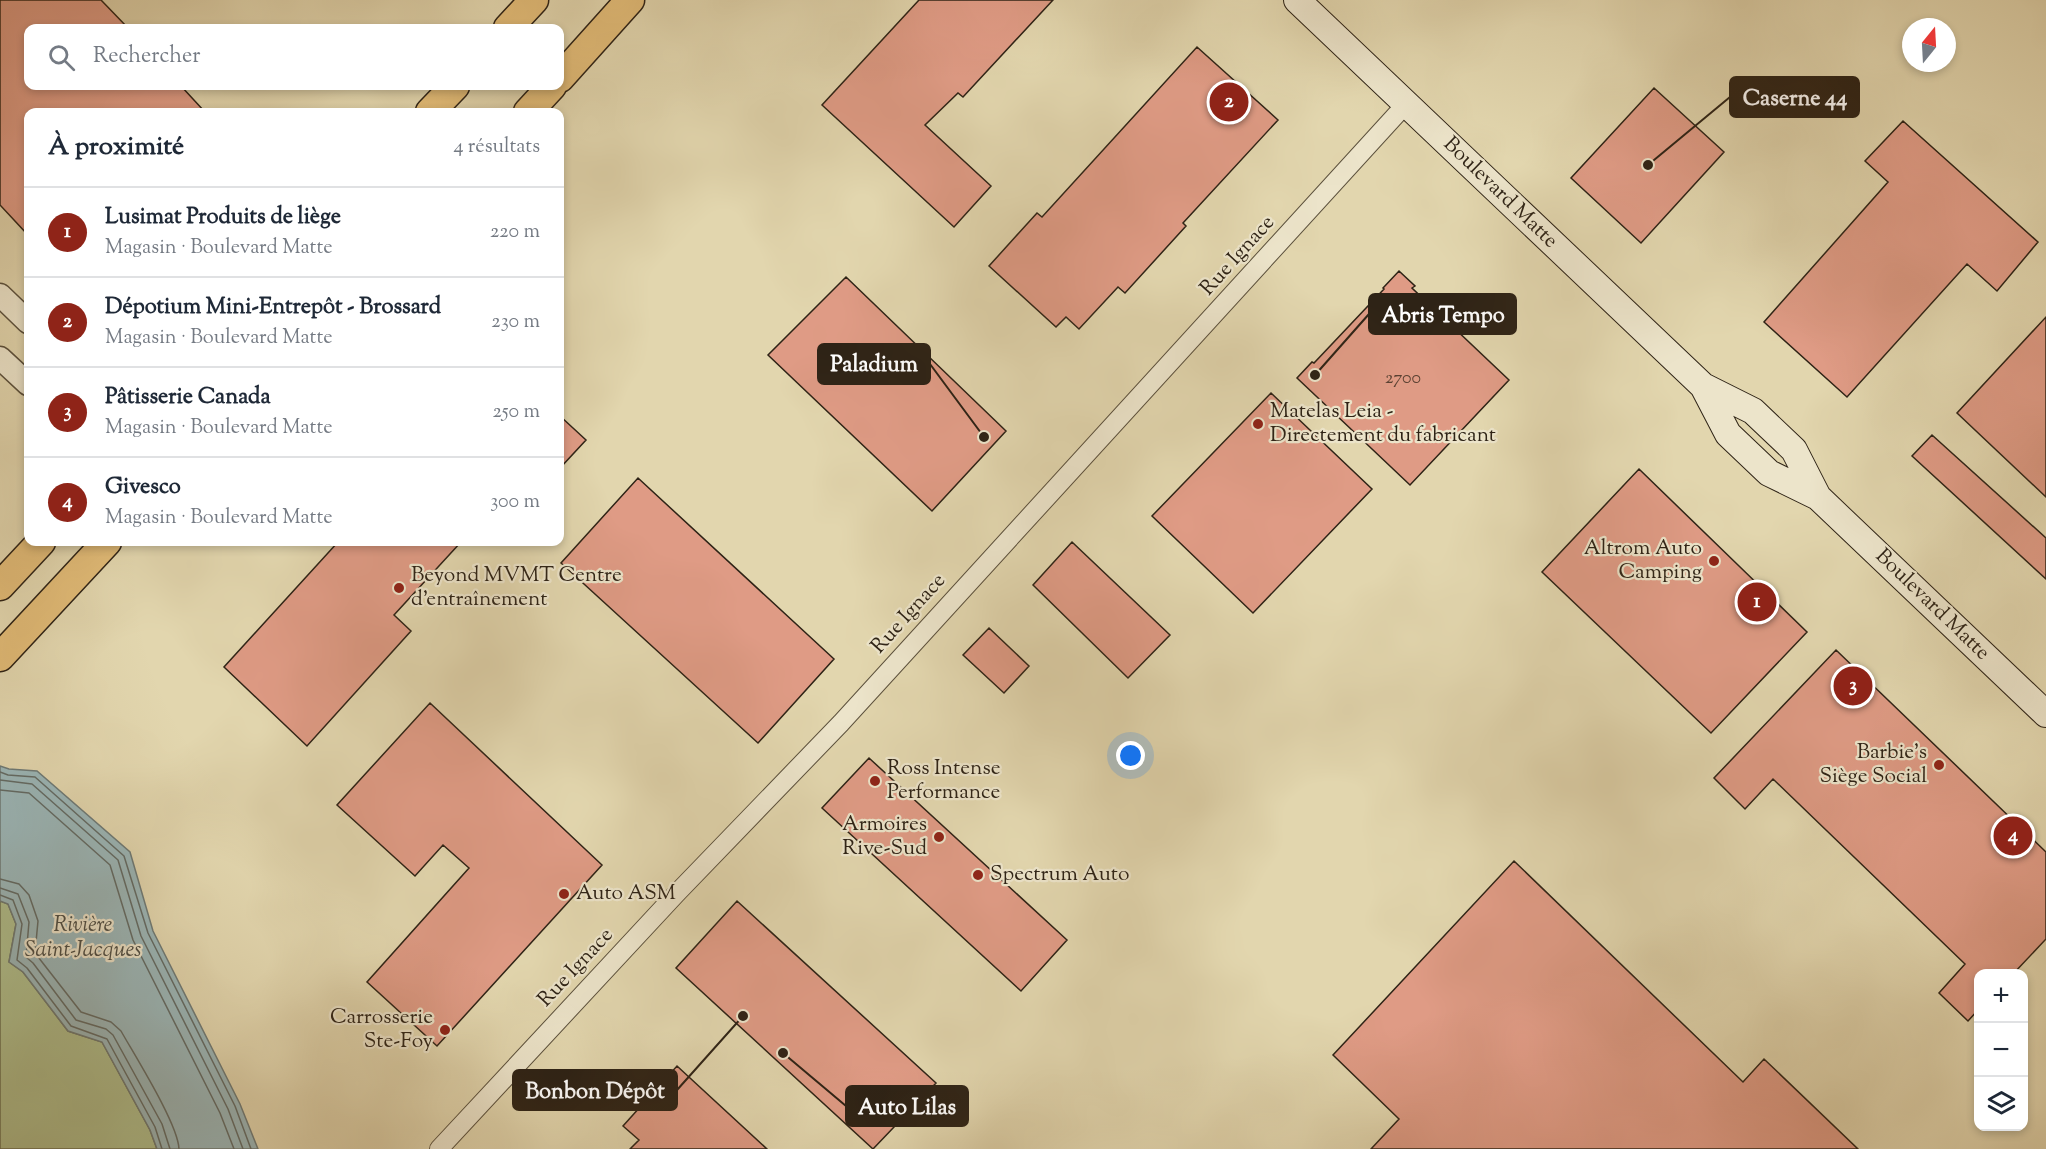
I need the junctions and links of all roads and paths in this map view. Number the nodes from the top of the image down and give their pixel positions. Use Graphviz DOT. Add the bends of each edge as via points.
graph roads {
  1 [pos="534,0"];
  2 [pos="630,0"];
  3 [pos="1297,0"];
  4 [pos="511,24"];
  5 [pos="564,74"];
  6 [pos="451,90"];
  7 [pos="548,90"];
  8 [pos="1406,104"];
  9 [pos="434,108"];
  10 [pos="532,108"];
  11 [pos="0,295"];
  12 [pos="24,318"];
  13 [pos="0,358"];
  14 [pos="24,380"];
  15 [pos="1703,386"];
  16 [pos="1818,496"];
  17 [pos="37,546"];
  18 [pos="103,546"];
  19 [pos="0,586"];
  20 [pos="0,657"];
  21 [pos="2046,714"];
  22 [pos="439,1149"];
  1 -- 4 [label="main road"];
  2 -- 5 [label="main road"];
  3 -- 8 [label="main road, Boulevard Matte"];
  6 -- 9 [label="main road"];
  7 -- 10 [label="main road"];
  8 -- 15 [label="main road, Boulevard Matte"];
  8 -- 22 [label="street, Rue Ignace" via="841,723"];
  11 -- 12 [label="street"];
  13 -- 14 [label="street"];
  15 -- 16 [label="main road, Boulevard Matte" via="1753,411 1794,450"];
  15 -- 16 [label="main road, Boulevard Matte" via="1728,434 1769,473"];
  16 -- 21 [label="main road, Boulevard Matte"];
  17 -- 19 [label="main road"];
  18 -- 20 [label="main road"];
}
